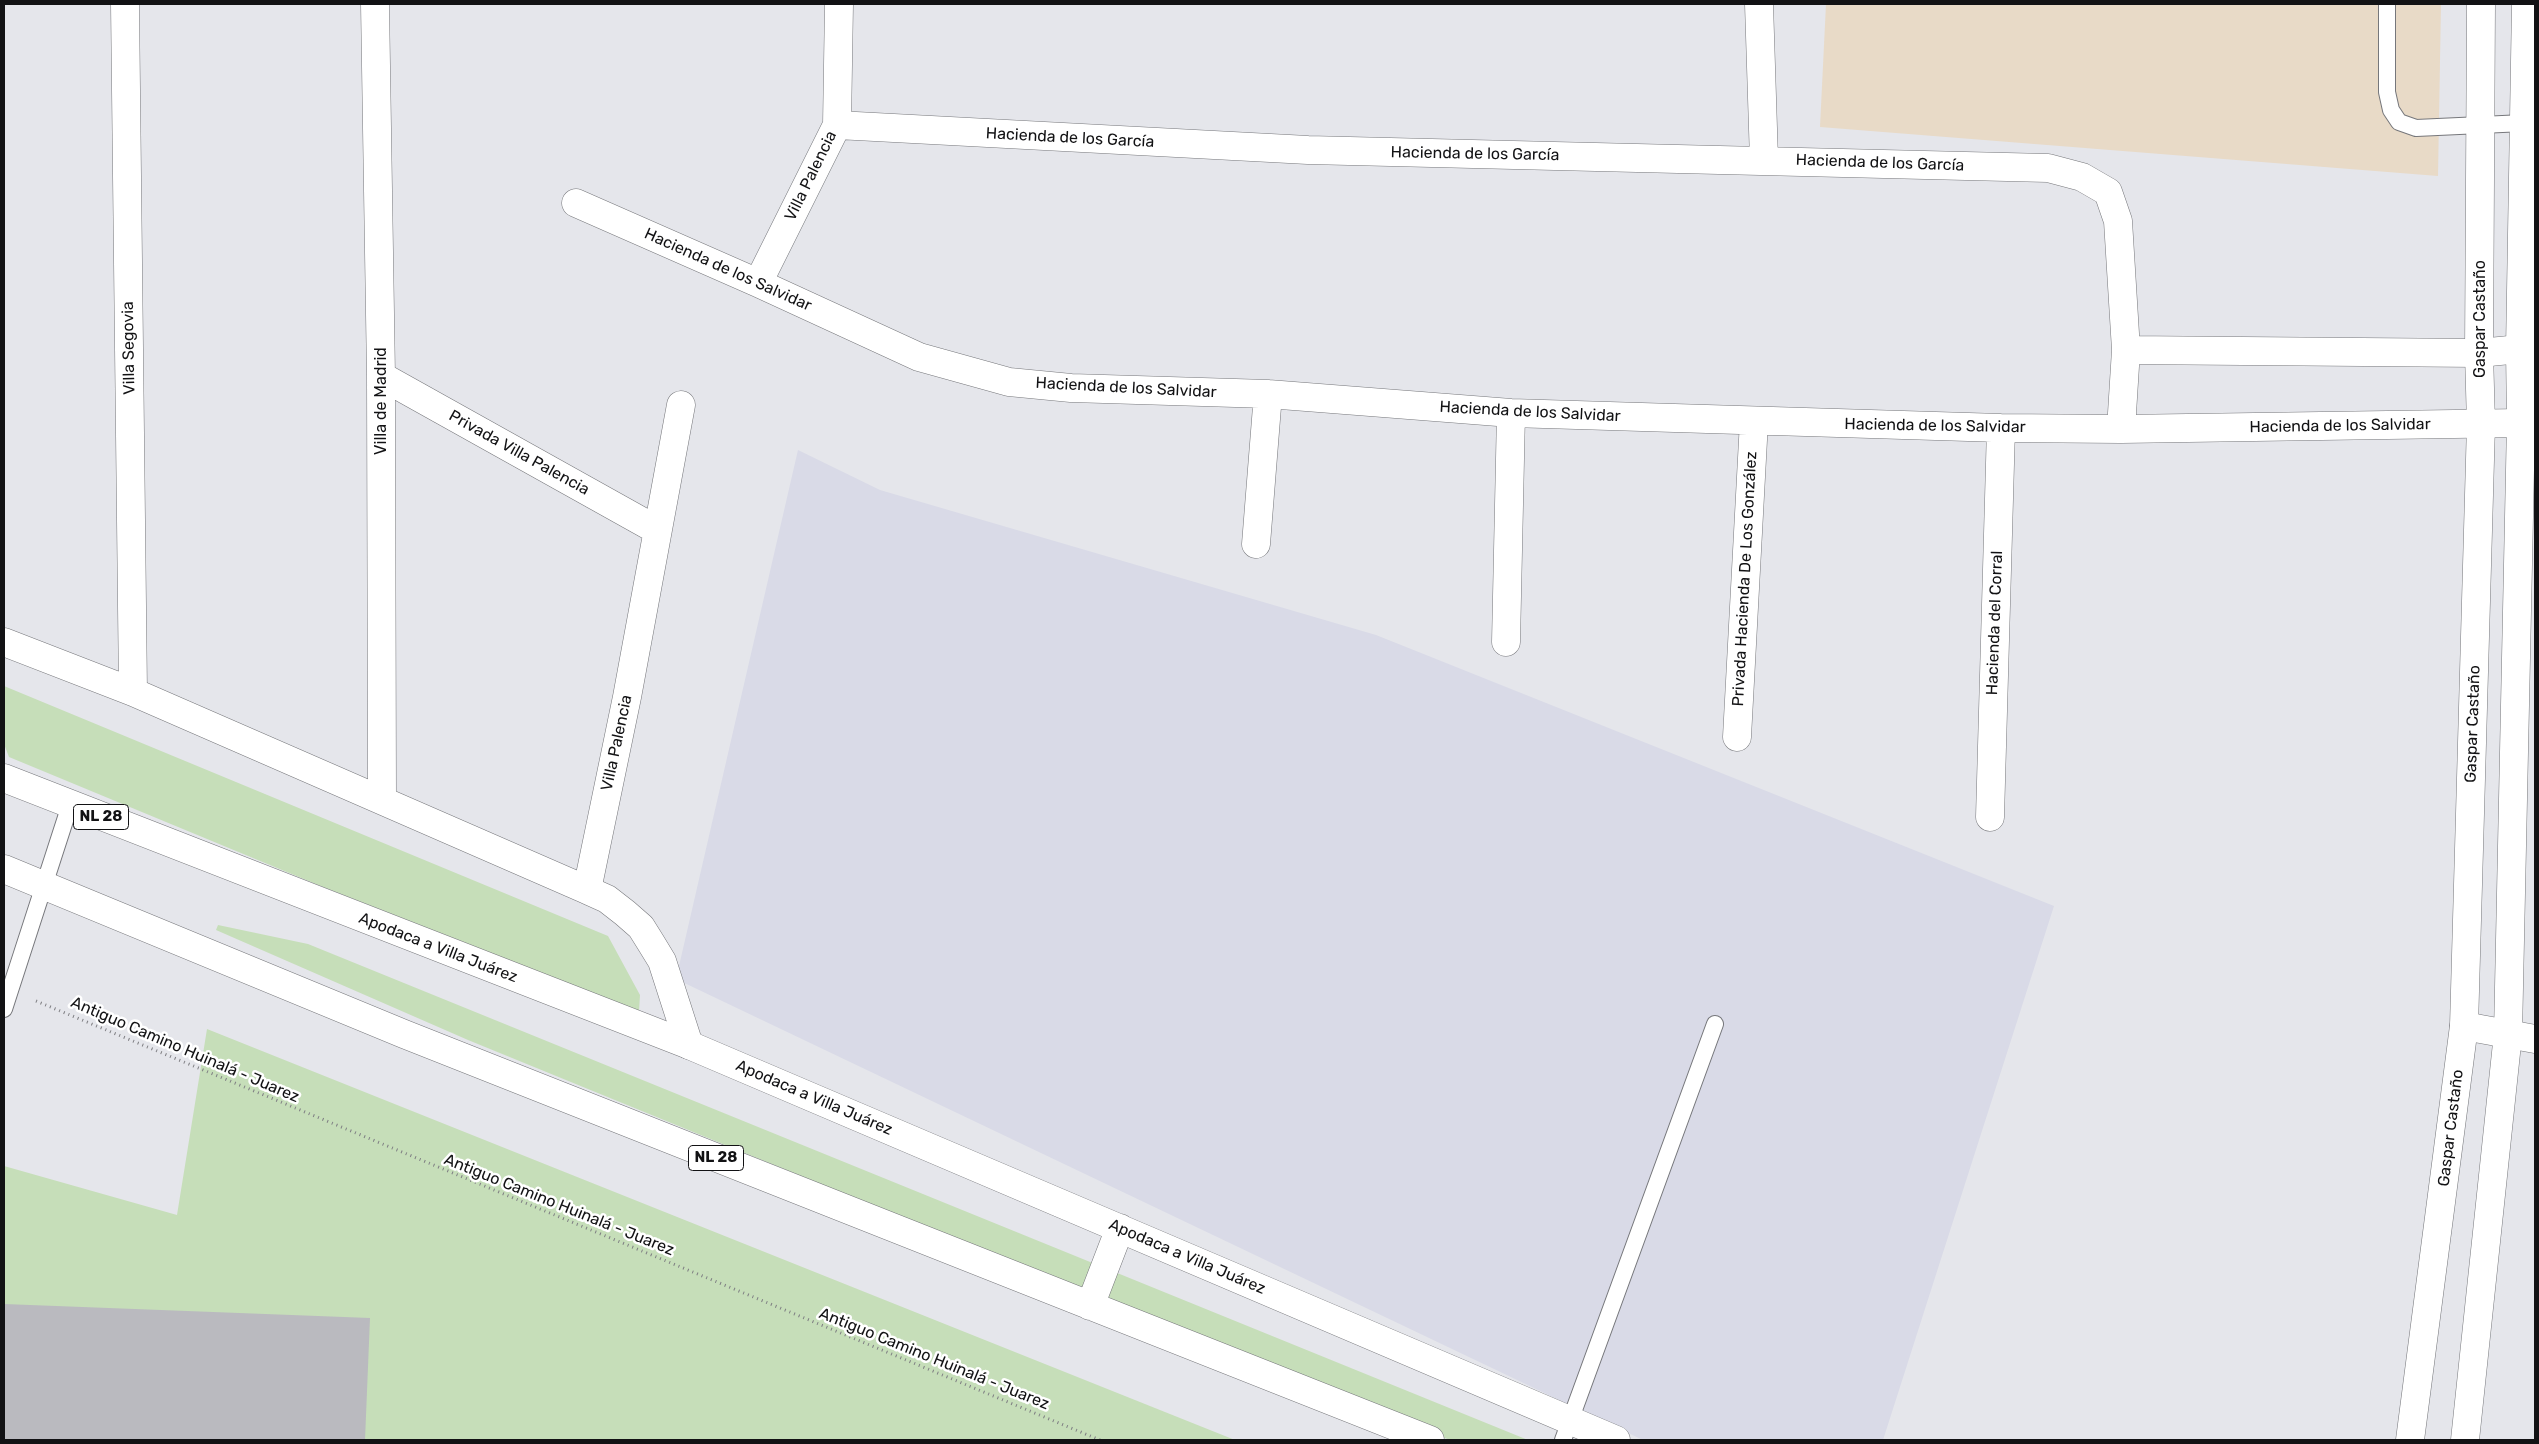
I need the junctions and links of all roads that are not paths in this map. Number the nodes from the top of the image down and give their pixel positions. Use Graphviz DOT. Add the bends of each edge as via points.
graph roads {
  1 [pos="125,4"];
  2 [pos="375,4"];
  3 [pos="839,4"];
  4 [pos="1759,4"];
  5 [pos="2387,4"];
  6 [pos="2481,4"];
  7 [pos="2526,4"];
  8 [pos="2524,123"];
  9 [pos="837,125"];
  10 [pos="2480,126"];
  11 [pos="1764,160"];
  12 [pos="576,203"];
  13 [pos="758,283"];
  14 [pos="2520,349"];
  15 [pos="2126,350"];
  16 [pos="2478,353"];
  17 [pos="381,376"];
  18 [pos="1268,394"];
  19 [pos="681,405"];
  20 [pos="1511,413"];
  21 [pos="1754,421"];
  22 [pos="2481,424"];
  23 [pos="2521,424"];
  24 [pos="2001,428"];
  25 [pos="2121,429"];
  26 [pos="657,530"];
  27 [pos="1256,544"];
  28 [pos="4,642"];
  29 [pos="1506,642"];
  30 [pos="133,692"];
  31 [pos="1737,737"];
  32 [pos="4,777"];
  33 [pos="382,799"];
  34 [pos="70,805"];
  35 [pos="1990,817"];
  36 [pos="8,873"];
  37 [pos="44,886"];
  38 [pos="587,890"];
  39 [pos="4,1009"];
  40 [pos="1715,1024"];
  41 [pos="2464,1026"];
  42 [pos="2508,1034"];
  43 [pos="2535,1039"];
  44 [pos="689,1045"];
  45 [pos="1120,1228"];
  46 [pos="1090,1306"];
  47 [pos="1566,1430"];
  48 [pos="1430,1440"];
  49 [pos="1616,1440"];
  50 [pos="2410,1440"];
  51 [pos="2465,1440"];
  1 -- 30 [label="street, Villa Segovia"];
  2 -- 17 [label="street, Villa de Madrid"];
  3 -- 9 [label="street, Villa Palencia"];
  4 -- 11 [label="street"];
  5 -- 10 [label="lane" via="2387,92 2391,110 2400,122 2416,128"];
  6 -- 10 [label="street, Gaspar Castaño"];
  7 -- 8 [label="street"];
  8 -- 10 [label="lane"];
  8 -- 14 [label="street"];
  9 -- 11 [label="street, Hacienda de los García" via="1308,150"];
  9 -- 13 [label="street, Villa Palencia"];
  10 -- 16 [label="street, Gaspar Castaño"];
  11 -- 15 [label="street, Hacienda de los García" via="2048,168 2082,176 2108,192 2118,221"];
  12 -- 13 [label="street, Hacienda de los Salvidar"];
  13 -- 18 [label="street, Hacienda de los Salvidar" via="919,357 1008,382 1071,388"];
  14 -- 16 [label="street"];
  14 -- 23 [label="street"];
  15 -- 16 [label="street"];
  15 -- 25 [label="street"];
  16 -- 22 [label="street, Gaspar Castaño"];
  17 -- 26 [label="street, Privada Villa Palencia"];
  17 -- 33 [label="street, Villa de Madrid"];
  18 -- 20 [label="street, Hacienda de los Salvidar"];
  18 -- 27 [label="street"];
  19 -- 26 [label="street, Villa Palencia"];
  20 -- 21 [label="street, Hacienda de los Salvidar"];
  20 -- 29 [label="street"];
  21 -- 24 [label="street, Hacienda de los Salvidar"];
  21 -- 31 [label="street, Privada Hacienda De Los González"];
  22 -- 23 [label="street, Hacienda de los Salvidar"];
  22 -- 25 [label="street, Hacienda de los Salvidar"];
  22 -- 41 [label="street, Gaspar Castaño"];
  23 -- 42 [label="street"];
  24 -- 25 [label="street, Hacienda de los Salvidar"];
  24 -- 35 [label="street, Hacienda del Corral"];
  26 -- 38 [label="street, Villa Palencia"];
  28 -- 30 [label="street"];
  30 -- 33 [label="street"];
  32 -- 34 [label="street, Apodaca a Villa Juárez / NL 28"];
  33 -- 38 [label="street"];
  34 -- 37 [label="lane"];
  34 -- 44 [label="street, Apodaca a Villa Juárez / NL 28"];
  36 -- 37 [label="street, NL 28"];
  37 -- 39 [label="lane"];
  37 -- 46 [label="street, NL 28" via="404,1034"];
  38 -- 44 [label="street" via="607,898 640,927 651,943 662,961"];
  40 -- 47 [label="lane"];
  41 -- 42 [label="street"];
  41 -- 50 [label="street, Gaspar Castaño"];
  42 -- 43 [label="street"];
  42 -- 51 [label="street"];
  44 -- 45 [label="street, Apodaca a Villa Juárez / NL 28"];
  45 -- 46 [label="street"];
  45 -- 47 [label="street, Apodaca a Villa Juárez / NL 28"];
  46 -- 48 [label="street, NL 28"];
  47 -- 49 [label="street, Apodaca a Villa Juárez / NL 28"];
}
